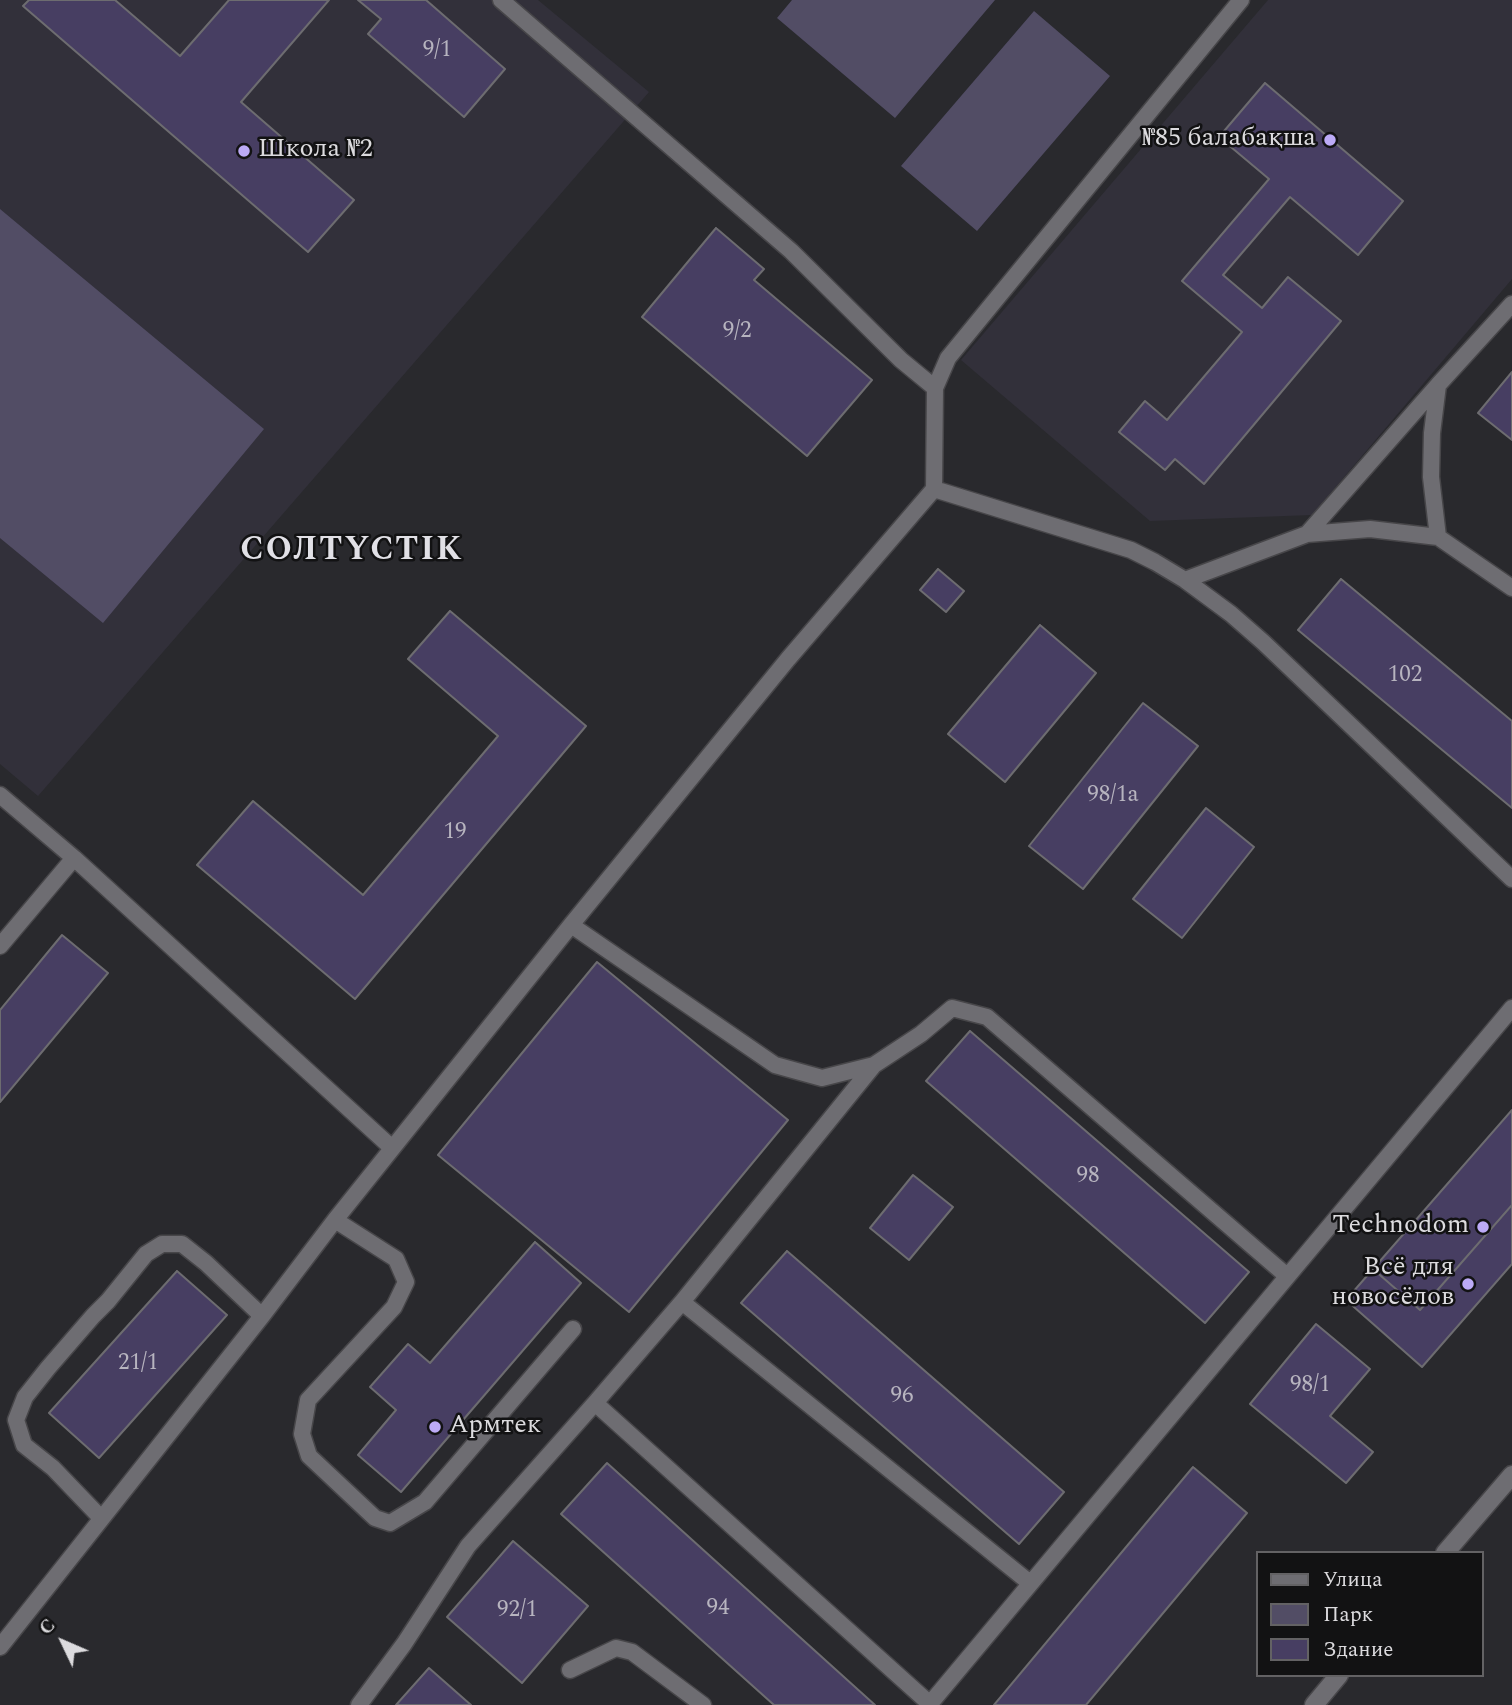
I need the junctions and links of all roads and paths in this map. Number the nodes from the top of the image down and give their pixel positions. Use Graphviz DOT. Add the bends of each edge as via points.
graph roads {
  1 [pos="500,0"];
  2 [pos="1239,1"];
  3 [pos="1512,304"];
  4 [pos="1438,384"];
  5 [pos="935,388"];
  6 [pos="934,489"];
  7 [pos="1307,534"];
  8 [pos="1438,537"];
  9 [pos="1185,580"];
  10 [pos="1512,588"];
  11 [pos="0,795"];
  12 [pos="74,858"];
  13 [pos="1512,879"];
  14 [pos="571,925"];
  15 [pos="0,946"];
  16 [pos="1512,1007"];
  17 [pos="874,1065"];
  18 [pos="392,1147"];
  19 [pos="335,1220"];
  20 [pos="1287,1276"];
  21 [pos="682,1302"];
  22 [pos="262,1316"];
  23 [pos="573,1329"];
  24 [pos="595,1403"];
  25 [pos="1512,1475"];
  26 [pos="101,1518"];
  27 [pos="1447,1551"];
  28 [pos="1030,1583"];
  29 [pos="0,1647"];
  30 [pos="570,1670"];
  31 [pos="1337,1677"];
  32 [pos="929,1704"];
  33 [pos="359,1705"];
  34 [pos="704,1705"];
  35 [pos="1314,1705"];
  1 -- 5 [label="lane" via="791,251"];
  2 -- 5 [label="lane" via="948,358"];
  3 -- 4 [label="lane"];
  4 -- 7 [label="lane"];
  4 -- 8 [label="lane" via="1431,477"];
  5 -- 6 [label="lane"];
  6 -- 9 [label="lane" via="1130,550"];
  6 -- 14 [label="lane"];
  7 -- 8 [label="lane" via="1370,529"];
  7 -- 9 [label="lane"];
  8 -- 10 [label="lane"];
  9 -- 13 [label="lane" via="1263,642"];
  11 -- 12 [label="lane"];
  12 -- 15 [label="lane"];
  12 -- 18 [label="lane"];
  14 -- 17 [label="lane" via="775,1065 822,1078"];
  14 -- 18 [label="lane"];
  16 -- 20 [label="lane"];
  17 -- 20 [label="lane" via="952,1008 987,1017"];
  17 -- 21 [label="lane"];
  18 -- 19 [label="lane"];
  19 -- 22 [label="lane"];
  19 -- 23 [label="lane" via="396,1259 406,1282 394,1307 308,1401 302,1434 309,1456 375,1518 390,1523 425,1502"];
  20 -- 28 [label="lane"];
  21 -- 24 [label="lane"];
  21 -- 28 [label="lane"];
  22 -- 26 [label="lane"];
  22 -- 26 [label="lane" via="182,1244 162,1244 146,1254 24,1397 16,1420 24,1445"];
  24 -- 32 [label="lane"];
  24 -- 33 [label="lane" via="468,1546"];
  25 -- 27 [label="main road"];
  26 -- 29 [label="lane"];
  28 -- 32 [label="lane"];
  30 -- 34 [label="lane" via="616,1648 632,1652"];
  31 -- 35 [label="main road"];
}
